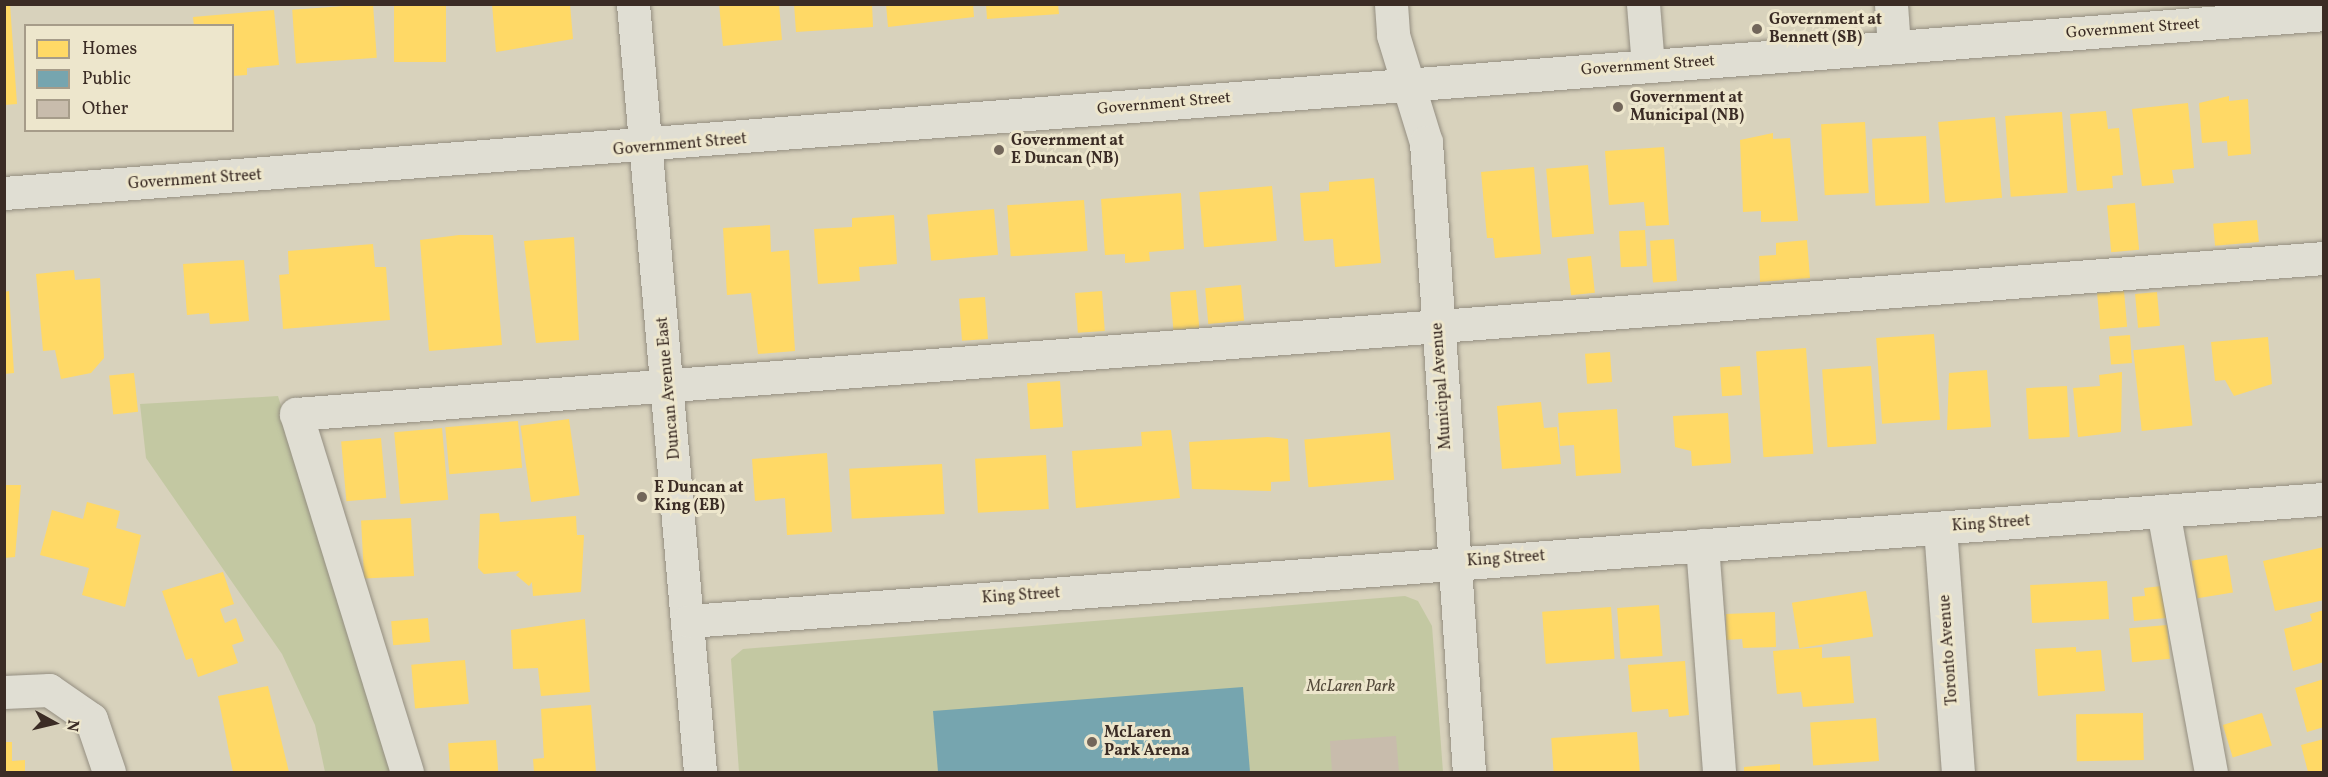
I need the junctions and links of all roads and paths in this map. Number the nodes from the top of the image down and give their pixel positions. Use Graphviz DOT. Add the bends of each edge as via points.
graph roads {
  1 [pos="633,4"];
  2 [pos="1391,4"];
  3 [pos="1643,4"];
  4 [pos="1891,4"];
  5 [pos="2324,14"];
  6 [pos="2138,16"];
  7 [pos="1894,47"];
  8 [pos="1648,66"];
  9 [pos="1407,84"];
  10 [pos="650,147"];
  11 [pos="4,193"];
  12 [pos="2324,258"];
  13 [pos="1438,328"];
  14 [pos="668,386"];
  15 [pos="2324,499"];
  16 [pos="2163,511"];
  17 [pos="1940,528"];
  18 [pos="1702,545"];
  19 [pos="1455,563"];
  20 [pos="689,621"];
  21 [pos="4,692"];
  22 [pos="109,772"];
  23 [pos="407,772"];
  24 [pos="700,772"];
  25 [pos="1469,772"];
  26 [pos="1719,772"];
  27 [pos="1958,772"];
  28 [pos="2211,772"];
  1 -- 10 [label="street, Duncan Avenue East"];
  2 -- 9 [label="street, Municipal Avenue"];
  3 -- 8 [label="street"];
  4 -- 7 [label="street"];
  5 -- 6 [label="street, Government Street"];
  6 -- 7 [label="street, Government Street"];
  7 -- 8 [label="street, Government Street"];
  8 -- 9 [label="street, Government Street"];
  9 -- 10 [label="street, Government Street"];
  9 -- 13 [label="street, Municipal Avenue" via="1426,142"];
  10 -- 11 [label="street, Government Street"];
  10 -- 14 [label="street, Duncan Avenue East"];
  12 -- 13 [label="street"];
  13 -- 14 [label="street"];
  13 -- 19 [label="street, Municipal Avenue"];
  14 -- 20 [label="street, Duncan Avenue East"];
  14 -- 23 [label="street" via="296,414"];
  15 -- 16 [label="street, King Street"];
  16 -- 17 [label="street, King Street"];
  16 -- 28 [label="street"];
  17 -- 18 [label="street, King Street"];
  17 -- 27 [label="street, Toronto Avenue"];
  18 -- 19 [label="street, King Street"];
  18 -- 26 [label="street"];
  19 -- 20 [label="street, King Street"];
  19 -- 25 [label="street, Municipal Avenue"];
  20 -- 24 [label="street, Duncan Avenue East"];
  21 -- 22 [label="street" via="50,690 91,719"];
}
